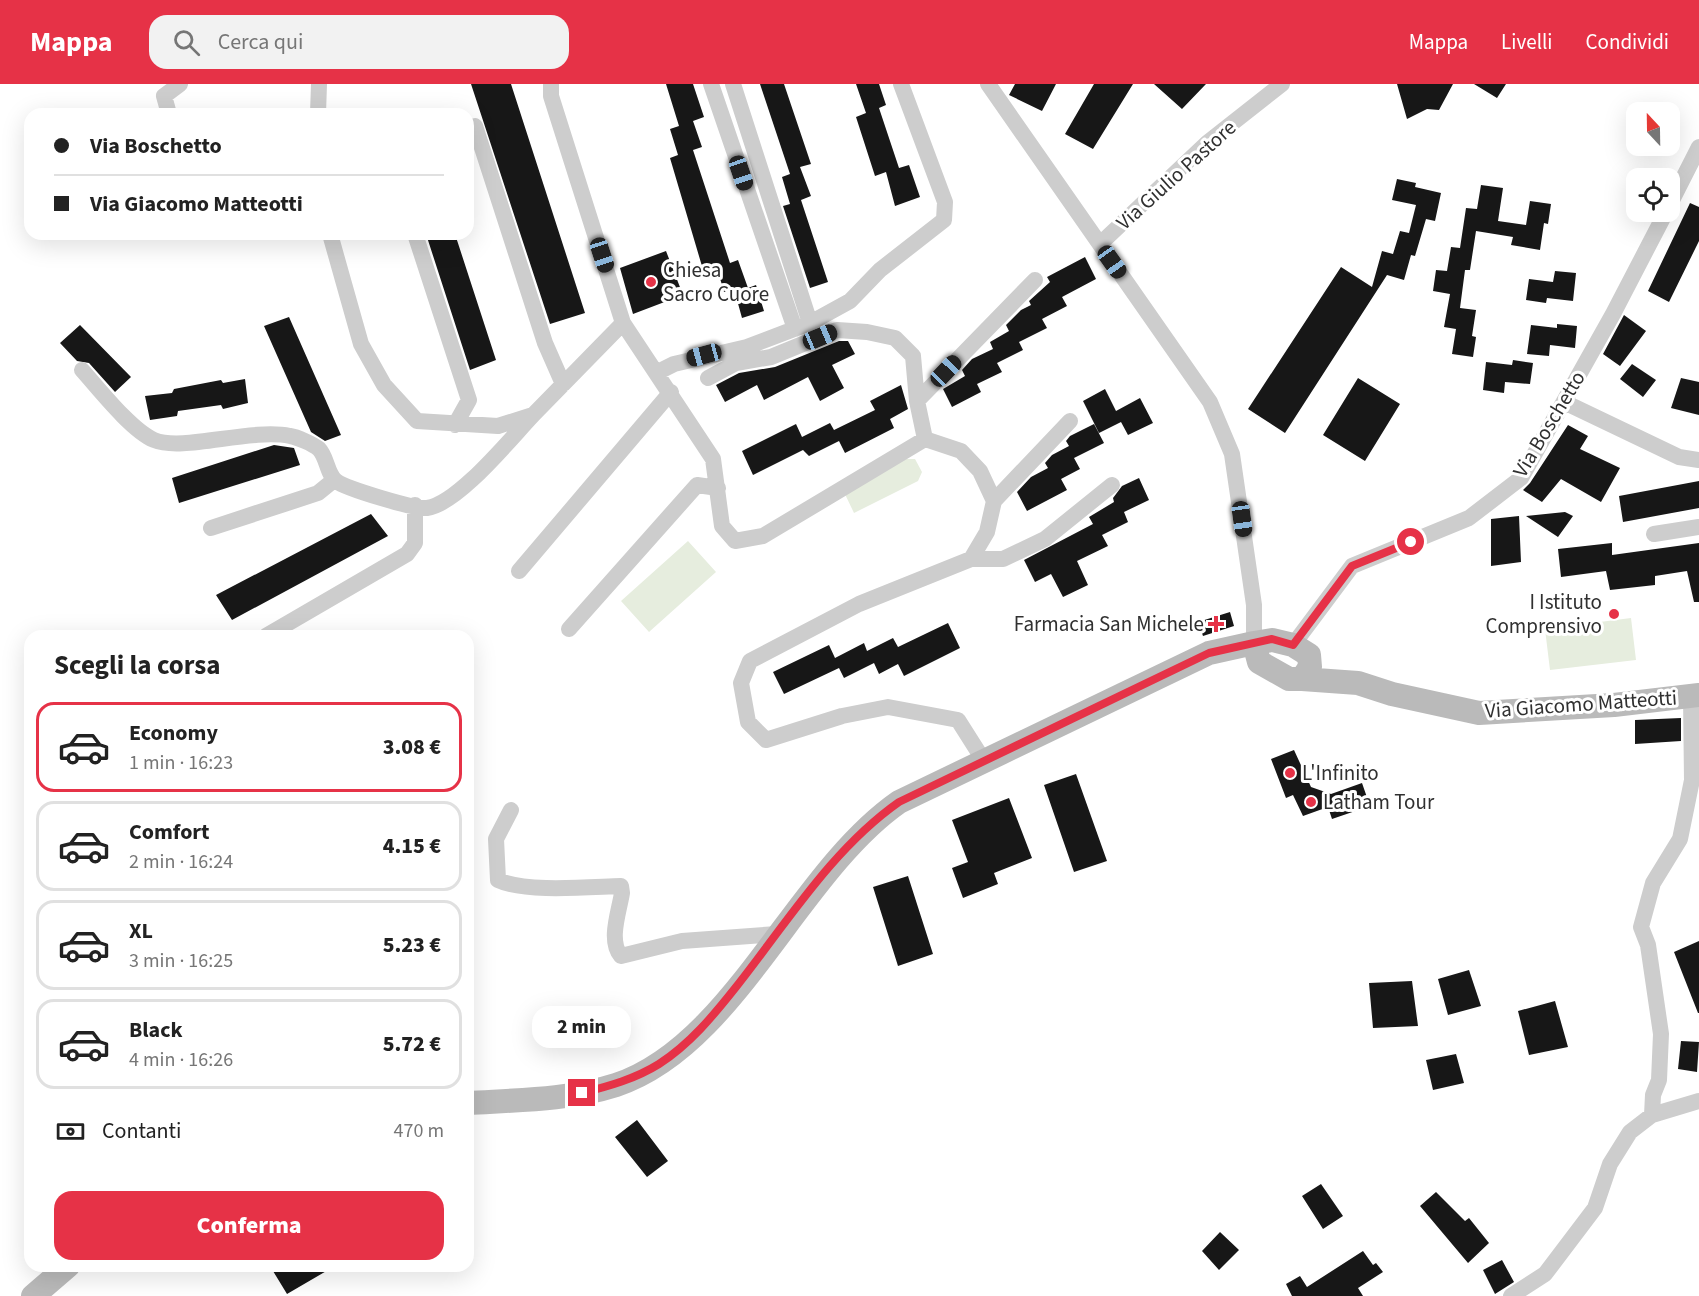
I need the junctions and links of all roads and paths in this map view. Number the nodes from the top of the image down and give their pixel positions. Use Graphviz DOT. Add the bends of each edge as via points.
graph roads {
  1 [pos="180,84"];
  2 [pos="319,84"];
  3 [pos="551,84"];
  4 [pos="711,84"];
  5 [pos="733,84"];
  6 [pos="901,84"];
  7 [pos="988,84"];
  8 [pos="1282,84"];
  9 [pos="167,108"];
  10 [pos="318,108"];
  11 [pos="475,126"];
  12 [pos="1699,147"];
  13 [pos="1680,184"];
  14 [pos="1661,222"];
  15 [pos="332,240"];
  16 [pos="417,240"];
  17 [pos="1100,244"];
  18 [pos="1035,279"];
  19 [pos="623,323"];
  20 [pos="802,326"];
  21 [pos="82,370"];
  22 [pos="658,372"];
  23 [pos="708,378"];
  24 [pos="563,384"];
  25 [pos="671,392"];
  26 [pos="917,401"];
  27 [pos="1564,402"];
  28 [pos="533,415"];
  29 [pos="1070,420"];
  30 [pos="455,425"];
  31 [pos="925,440"];
  32 [pos="1699,460"];
  33 [pos="334,480"];
  34 [pos="1112,485"];
  35 [pos="718,488"];
  36 [pos="994,501"];
  37 [pos="415,505"];
  38 [pos="1699,527"];
  39 [pos="211,528"];
  40 [pos="1654,534"];
  41 [pos="971,559"];
  42 [pos="519,571"];
  43 [pos="569,629"];
  44 [pos="276,630"];
  45 [pos="1277,649"];
  46 [pos="1302,679"];
  47 [pos="1358,683"];
  48 [pos="1695,696"];
  49 [pos="984,761"];
  50 [pos="1696,780"];
  51 [pos="511,810"];
  52 [pos="777,934"];
  53 [pos="1699,1101"];
  54 [pos="474,1102"];
  55 [pos="1652,1115"];
  56 [pos="61,1272"];
  57 [pos="33,1296"];
  58 [pos="1511,1296"];
  1 -- 9 [label="street" via="164,96"];
  2 -- 10 [label="street"];
  3 -- 19 [label="street" via="551,96"];
  4 -- 20 [label="street"];
  5 -- 20 [label="street"];
  6 -- 20 [label="street" via="945,202 944,220 880,270 850,301"];
  7 -- 17 [label="street"];
  8 -- 17 [label="street, Via Giulio Pastore" via="1207,143"];
  11 -- 24 [label="street" via="545,344"];
  12 -- 13 [label="street"];
  14 -- 27 [label="street, Via Boschetto"];
  15 -- 30 [label="street" via="361,344 384,385 417,421"];
  16 -- 30 [label="street" via="469,400"];
  17 -- 45 [label="street" via="1210,402 1232,454 1255,614"];
  18 -- 26 [label="street"];
  19 -- 22 [label="street"];
  19 -- 24 [label="street"];
  20 -- 22 [label="street"];
  21 -- 33 [label="street" via="121,413 153,440 172,444 247,434 291,436 319,449"];
  22 -- 25 [label="street"];
  23 -- 26 [label="street" via="736,363 771,357 837,330 867,332 895,338 913,356"];
  24 -- 28 [label="street"];
  25 -- 35 [label="street" via="713,459"];
  25 -- 42 [label="street"];
  26 -- 31 [label="street"];
  27 -- 32 [label="street" via="1679,458"];
  27 -- 45 [label="street, Via Boschetto" via="1521,478 1469,518 1352,566"];
  28 -- 30 [label="street" via="498,426"];
  28 -- 37 [label="street" via="479,474 455,494 427,508"];
  29 -- 36 [label="street"];
  31 -- 35 [label="street" via="763,536 735,541 722,526"];
  31 -- 36 [label="street" via="961,451 980,471"];
  33 -- 37 [label="street" via="355,491"];
  33 -- 39 [label="street" via="318,493"];
  34 -- 41 [label="street" via="1045,539 1004,559"];
  35 -- 43 [label="street" via="697,485"];
  36 -- 41 [label="street" via="987,532"];
  37 -- 44 [label="street" via="416,543 407,554"];
  38 -- 40 [label="street"];
  41 -- 49 [label="street" via="859,604 750,661 741,683 748,722 766,740 842,716 888,707 958,720"];
  45 -- 46 [label="street, Via Giacomo Matteotti" via="1289,679"];
  45 -- 46 [label="street" via="1310,667"];
  45 -- 47 [label="street, Via Giacomo Matteotti" via="1333,666"];
  45 -- 49 [label="street" via="1209,653"];
  46 -- 47 [label="street, Via Giacomo Matteotti"];
  47 -- 48 [label="street, Via Giacomo Matteotti" via="1479,713"];
  48 -- 50 [label="street"];
  49 -- 52 [label="street" via="899,802 879,816 830,866"];
  50 -- 55 [label="street" via="1680,839 1653,884 1641,927 1648,945 1660,1034 1659,1080"];
  51 -- 52 [label="street" via="496,838 498,880 561,888 621,886 615,940 621,956 682,941"];
  52 -- 54 [label="street" via="702,1029 659,1064 617,1084 564,1097"];
  53 -- 55 [label="street"];
  55 -- 58 [label="street" via="1630,1132 1610,1164 1595,1208 1545,1274"];
  56 -- 57 [label="street"];
}
